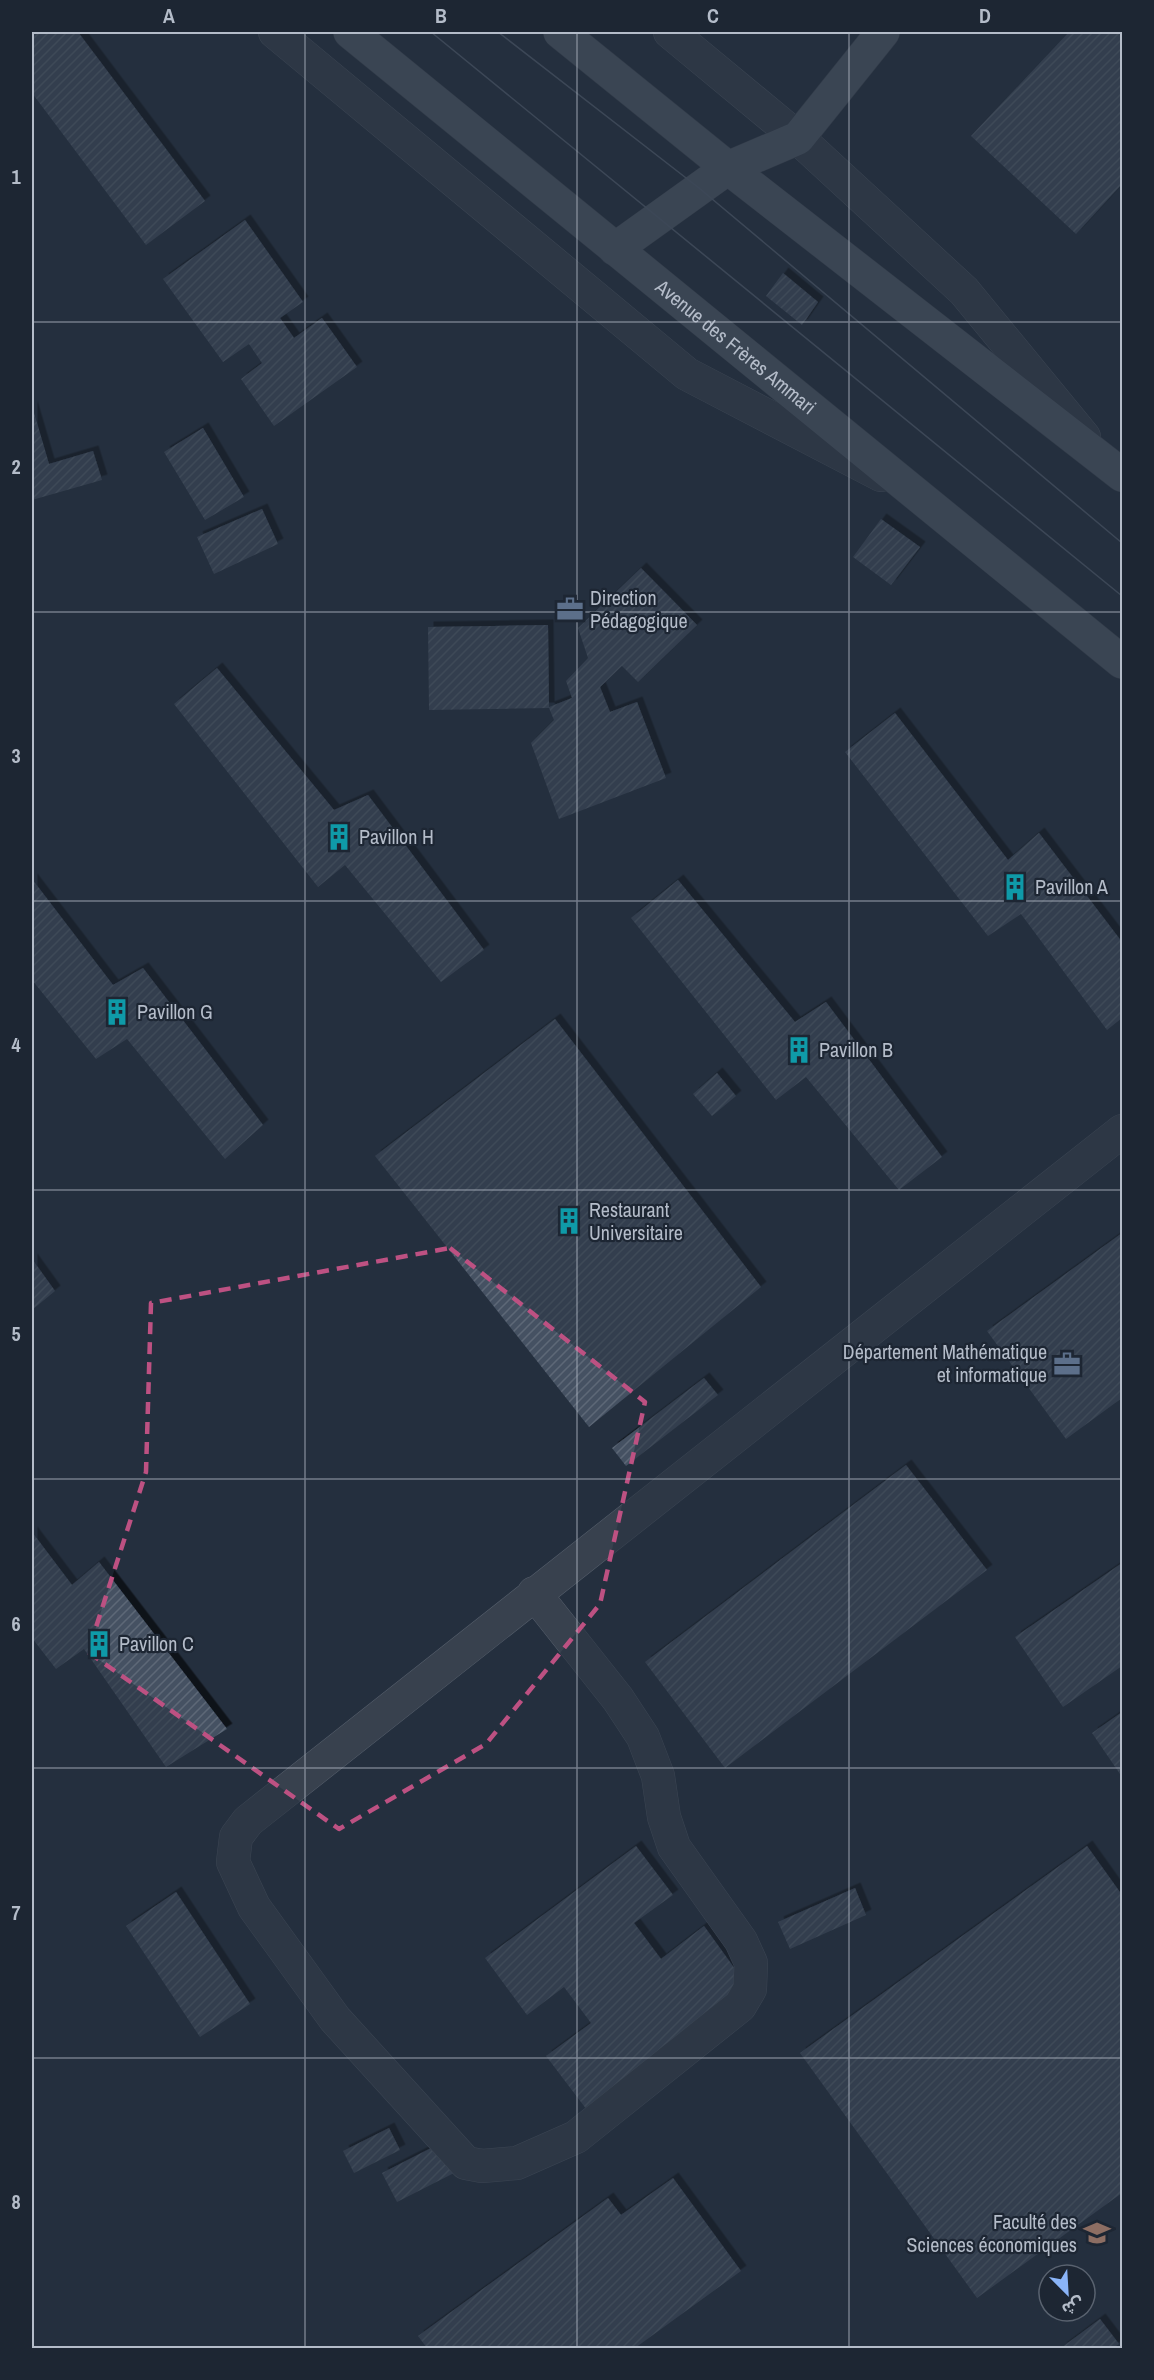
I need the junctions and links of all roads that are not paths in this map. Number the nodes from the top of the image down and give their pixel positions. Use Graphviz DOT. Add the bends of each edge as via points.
graph roads {
  1 [pos="275,32"];
  2 [pos="350,32"];
  3 [pos="560,32"];
  4 [pos="670,32"];
  5 [pos="883,32"];
  6 [pos="798,138"];
  7 [pos="728,168"];
  8 [pos="615,249"];
  9 [pos="1111,466"];
  10 [pos="918,495"];
  11 [pos="1122,662"];
  12 [pos="1122,1131"];
  13 [pos="534,1593"];
  1 -- 10 [label="street" via="687,374"];
  2 -- 8 [label="main road, Avenue des Frères Ammari"];
  3 -- 7 [label="main road"];
  4 -- 6 [label="street"];
  5 -- 6 [label="main road"];
  6 -- 7 [label="main road"];
  6 -- 9 [label="street" via="964,291"];
  7 -- 8 [label="main road"];
  7 -- 9 [label="main road"];
  8 -- 10 [label="main road, Avenue des Frères Ammari"];
  10 -- 11 [label="main road, Avenue des Frères Ammari"];
  12 -- 13 [label="street"];
  13 -- 13 [label="street" via="248,1821 236,1837 233,1862 254,1907 335,2019 466,2163 482,2166 517,2163 576,2138 740,2006 752,1977 751,1963 741,1941 674,1847 664,1817 658,1776 644,1737"];
}
